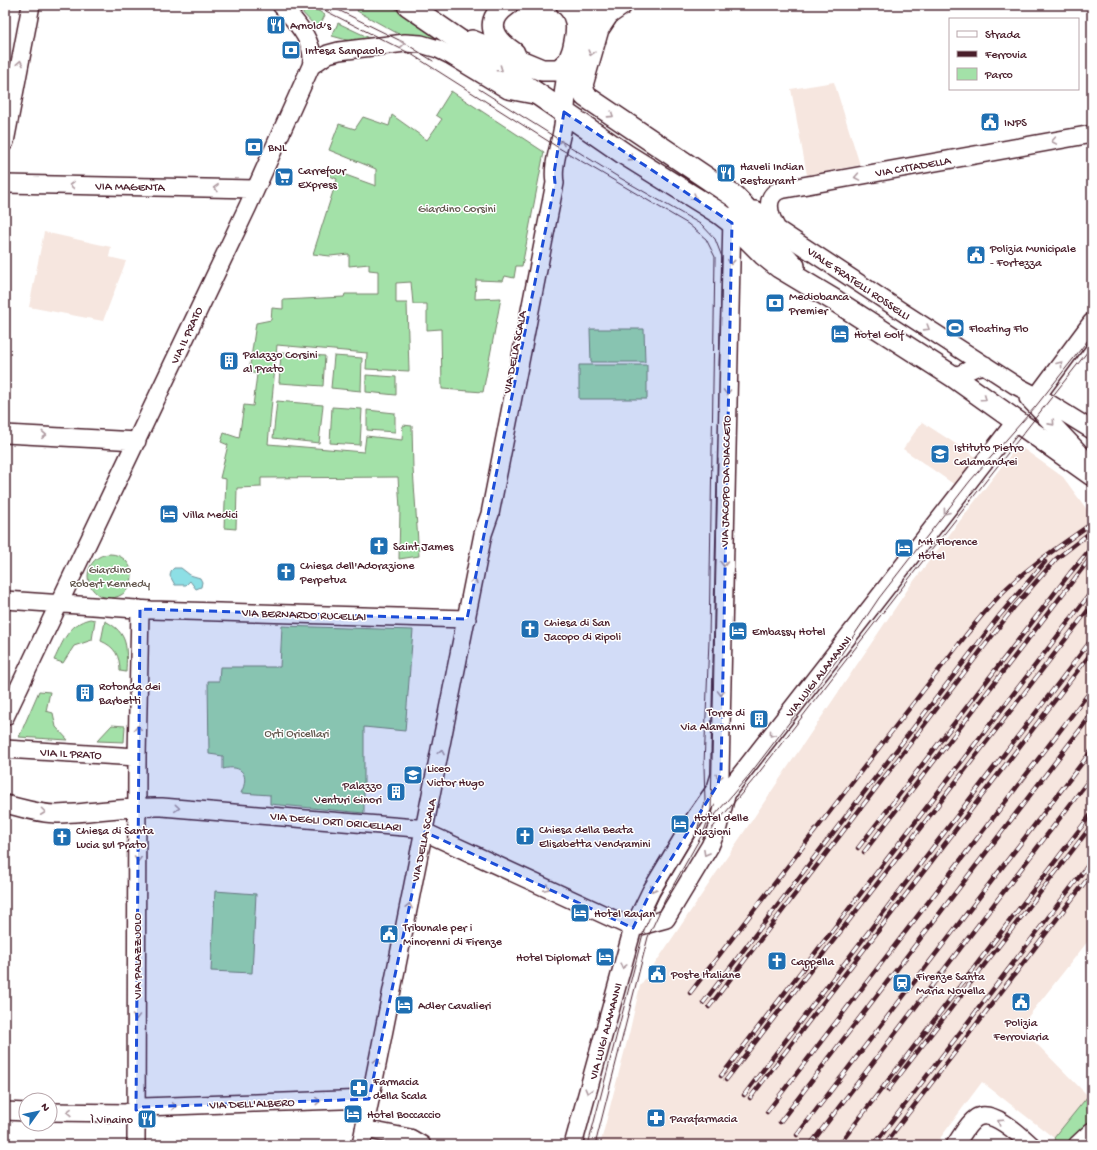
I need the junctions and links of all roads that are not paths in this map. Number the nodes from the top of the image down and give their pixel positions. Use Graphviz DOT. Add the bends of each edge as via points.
graph roads {
  1 [pos="31,5"];
  2 [pos="281,5"];
  3 [pos="507,5"];
  4 [pos="567,5"];
  5 [pos="621,5"];
  6 [pos="417,12"];
  7 [pos="597,12"];
  8 [pos="300,28"];
  9 [pos="349,49"];
  10 [pos="572,54"];
  11 [pos="311,66"];
  12 [pos="534,66"];
  13 [pos="539,96"];
  14 [pos="564,112"];
  15 [pos="1092,134"];
  16 [pos="5,142"];
  17 [pos="714,182"];
  18 [pos="5,184"];
  19 [pos="255,189"];
  20 [pos="735,197"];
  21 [pos="732,223"];
  22 [pos="777,229"];
  23 [pos="834,300"];
  24 [pos="1092,322"];
  25 [pos="985,365"];
  26 [pos="954,377"];
  27 [pos="1015,385"];
  28 [pos="1036,396"];
  29 [pos="1016,421"];
  30 [pos="1092,430"];
  31 [pos="5,434"];
  32 [pos="137,441"];
  33 [pos="1092,466"];
  34 [pos="1092,475"];
  35 [pos="5,600"];
  36 [pos="60,603"];
  37 [pos="140,609"];
  38 [pos="467,619"];
  39 [pos="5,717"];
  40 [pos="721,739"];
  41 [pos="5,749"];
  42 [pos="137,762"];
  43 [pos="5,804"];
  44 [pos="138,806"];
  45 [pos="425,832"];
  46 [pos="633,928"];
  47 [pos="369,1099"];
  48 [pos="136,1110"];
  49 [pos="5,1111"];
  50 [pos="18,1112"];
  51 [pos="58,1112"];
  52 [pos="1092,1131"];
  53 [pos="363,1137"];
  54 [pos="575,1139"];
  55 [pos="136,1145"];
  56 [pos="422,1145"];
  57 [pos="955,1145"];
  58 [pos="1031,1145"];
  59 [pos="1077,1145"];
  16 -- 1 [label="street, one-way"];
  2 -- 8 [label="street"];
  3 -- 12 [label="main road" via="497,15 495,37 506,48"];
  4 -- 10 [label="main road" via="574,14 577,25 577,38"];
  5 -- 7 [label="main road"];
  6 -- 12 [label="main road" via="458,35"];
  6 -- 13 [label="main road, one-way"];
  7 -- 10 [label="main road"];
  7 -- 17 [label="main road, VIALE FRATELLI ROSSELLI, one-way" via="598,29 583,79 582,89 586,97"];
  8 -- 9 [label="street" via="318,40"];
  8 -- 11 [label="street" via="312,52"];
  9 -- 11 [label="street" via="328,54"];
  9 -- 13 [label="street, one-way" via="405,43 428,46 450,54 508,90"];
  10 -- 12 [label="main road" via="568,63 559,70 548,71"];
  10 -- 14 [label="main road" via="564,96"];
  11 -- 19 [label="street, VIA IL PRATO"];
  13 -- 14 [label="main road"];
  14 -- 21 [label="main road, one-way"];
  38 -- 14 [label="street, VIA DELLA SCALA, one-way" via="556,183 554,172 563,131"];
  15 -- 22 [label="street, VIA CITTADELLA, one-way" via="780,190 769,200"];
  17 -- 20 [label="main road, VIALE FRATELLI ROSSELLI"];
  17 -- 21 [label="street, VIALE FRATELLI ROSSELLI" via="729,198"];
  19 -- 18 [label="street, VIA MAGENTA, one-way"];
  19 -- 32 [label="street, VIA IL PRATO"];
  20 -- 22 [label="street, VIALE FRATELLI ROSSELLI" via="762,215"];
  20 -- 23 [label="main road, VIALE FRATELLI ROSSELLI" via="753,215 780,252"];
  21 -- 23 [label="main road" via="774,264"];
  21 -- 40 [label="street, VIA JACOPO DA DIACCETO, one-way"];
  22 -- 25 [label="street, VIALE FRATELLI ROSSELLI, one-way"];
  23 -- 26 [label="main road"];
  28 -- 24 [label="street, one-way"];
  25 -- 26 [label="street"];
  25 -- 27 [label="street, VIALE FRATELLI ROSSELLI"];
  26 -- 29 [label="main road, one-way"];
  27 -- 28 [label="street, VIALE FRATELLI ROSSELLI"];
  27 -- 33 [label="street, VIALE FRATELLI ROSSELLI, one-way"];
  28 -- 30 [label="street, VIALE FRATELLI ROSSELLI"];
  29 -- 34 [label="main road"];
  29 -- 46 [label="street, VIA LUIGI ALAMANNI, one-way" via="727,792 713,839 666,919"];
  31 -- 32 [label="street, one-way"];
  32 -- 36 [label="street, VIA IL PRATO"];
  35 -- 36 [label="street"];
  36 -- 37 [label="street"];
  36 -- 39 [label="street, VIA IL PRATO"];
  37 -- 38 [label="street, VIA BERNARDO RUCELLAI"];
  42 -- 37 [label="street, one-way"];
  45 -- 38 [label="street, VIA DELLA SCALA, one-way"];
  40 -- 46 [label="street, VIA LUIGI ALAMANNI, one-way" via="721,771 716,788 651,891"];
  41 -- 42 [label="street, VIA IL PRATO"];
  42 -- 44 [label="street, VIA PALAZZUOLO"];
  43 -- 44 [label="street, VIA DEGLI ORTI ORICELLARI, one-way" via="41,813 57,814"];
  44 -- 45 [label="street, VIA DEGLI ORTI ORICELLARI, one-way" via="397,826 416,828"];
  44 -- 48 [label="street, VIA PALAZZUOLO, one-way"];
  45 -- 46 [label="street, VIA DEGLI ORTI ORICELLARI, one-way"];
  47 -- 45 [label="street, VIA DELLA SCALA, one-way"];
  46 -- 54 [label="street, VIA LUIGI ALAMANNI, one-way"];
  48 -- 47 [label="street, VIA DELL'ALBERO, one-way" via="143,1107"];
  47 -- 53 [label="street, VIA DELLA SCALA"];
  48 -- 51 [label="street, VIA DELL'ALBERO, one-way" via="126,1113"];
  48 -- 55 [label="street, VIA PALAZZUOLO"];
  49 -- 50 [label="street"];
  52 -- 59 [label="street"];
  53 -- 56 [label="street" via="410,1138"];
  58 -- 57 [label="street, one-way" via="994,1118 983,1116 972,1121"];
}
